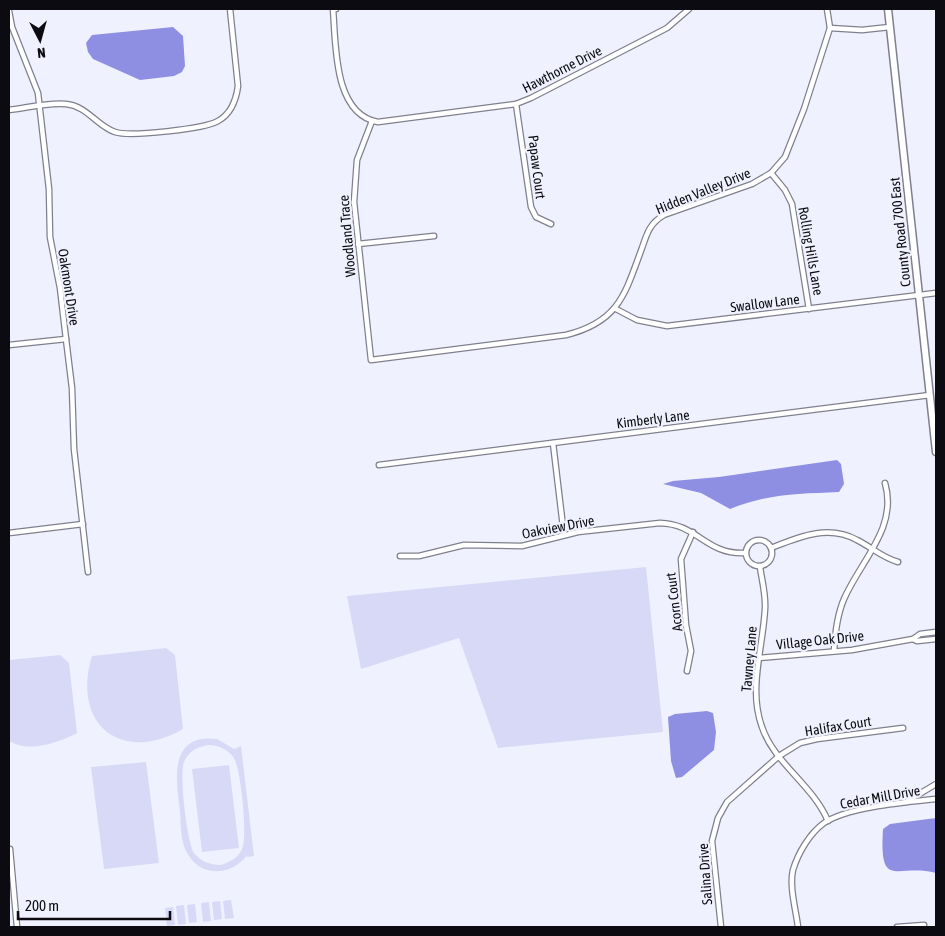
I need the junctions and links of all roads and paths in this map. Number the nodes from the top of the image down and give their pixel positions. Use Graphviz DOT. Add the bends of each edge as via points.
graph roads {
  1 [pos="230,9"];
  2 [pos="335,9"];
  3 [pos="689,9"];
  4 [pos="827,9"];
  5 [pos="888,9"];
  6 [pos="9,11"];
  7 [pos="890,27"];
  8 [pos="830,28"];
  9 [pos="516,104"];
  10 [pos="39,106"];
  11 [pos="9,110"];
  12 [pos="372,121"];
  13 [pos="771,173"];
  14 [pos="551,224"];
  15 [pos="434,236"];
  16 [pos="358,244"];
  17 [pos="936,293"];
  18 [pos="920,295"];
  19 [pos="616,309"];
  20 [pos="809,309"];
  21 [pos="66,339"];
  22 [pos="9,345"];
  23 [pos="398,356"];
  24 [pos="930,394"];
  25 [pos="553,443"];
  26 [pos="936,452"];
  27 [pos="379,465"];
  28 [pos="885,482"];
  29 [pos="83,524"];
  30 [pos="692,532"];
  31 [pos="9,533"];
  32 [pos="564,535"];
  33 [pos="771,548"];
  34 [pos="871,548"];
  35 [pos="745,553"];
  36 [pos="400,556"];
  37 [pos="898,562"];
  38 [pos="760,567"];
  39 [pos="88,572"];
  40 [pos="936,632"];
  41 [pos="914,639"];
  42 [pos="936,639"];
  43 [pos="834,651"];
  44 [pos="758,658"];
  45 [pos="687,671"];
  46 [pos="903,728"];
  47 [pos="779,756"];
  48 [pos="936,784"];
  49 [pos="936,799"];
  50 [pos="905,802"];
  51 [pos="828,821"];
  52 [pos="10,849"];
  53 [pos="12,902"];
  54 [pos="924,925"];
  55 [pos="17,927"];
  56 [pos="721,927"];
  57 [pos="798,927"];
  58 [pos="897,927"];
  1 -- 10 [label="street" via="238,79 236,99 231,110 216,122 124,134 109,130 74,106"];
  2 -- 12 [label="street" via="344,90 350,104"];
  3 -- 9 [label="street, Hawthorne Drive" via="667,28"];
  4 -- 8 [label="street"];
  5 -- 7 [label="main road, County Road 700 East"];
  6 -- 10 [label="street, Oakmont Drive" via="12,28 36,87"];
  7 -- 8 [label="street" via="862,30"];
  7 -- 18 [label="main road, County Road 700 East"];
  8 -- 13 [label="street, Hidden Valley Drive" via="790,148"];
  9 -- 12 [label="street, Hawthorne Drive"];
  9 -- 14 [label="street, Papaw Court" via="531,207 536,216"];
  10 -- 11 [label="street"];
  10 -- 21 [label="street, Oakmont Drive" via="49,189 50,237"];
  12 -- 16 [label="street, Woodland Trace" via="362,143 355,173"];
  13 -- 19 [label="street, Hidden Valley Drive" via="752,184 655,220 648,229 627,290"];
  13 -- 20 [label="street, Rolling Hills Lane" via="792,204"];
  15 -- 16 [label="street"];
  16 -- 23 [label="street, Woodland Trace" via="371,360"];
  17 -- 18 [label="street, Swallow Lane"];
  18 -- 20 [label="street, Swallow Lane"];
  18 -- 24 [label="main road, County Road 700 East"];
  19 -- 20 [label="street, Swallow Lane" via="637,320 667,326"];
  19 -- 23 [label="street, Hidden Valley Drive" via="582,331 566,335"];
  21 -- 22 [label="street"];
  21 -- 29 [label="street, Oakmont Drive"];
  24 -- 25 [label="street, Kimberly Lane"];
  24 -- 26 [label="main road, County Road 700 East"];
  25 -- 27 [label="street, Kimberly Lane"];
  25 -- 32 [label="street"];
  28 -- 34 [label="street" via="887,517"];
  29 -- 31 [label="street"];
  29 -- 39 [label="street, Oakmont Drive"];
  30 -- 32 [label="street, Oakview Drive" via="673,524 660,523"];
  30 -- 35 [label="street, Oakview Drive" via="721,551"];
  30 -- 45 [label="street, Acorn Court" via="681,559 691,651"];
  32 -- 36 [label="street, Oakview Drive" via="522,546 464,545 415,557"];
  33 -- 34 [label="street" via="802,536 832,532 849,536"];
  33 -- 35 [label="street" via="756,540 748,545"];
  33 -- 38 [label="street" via="770,560"];
  34 -- 37 [label="street"];
  34 -- 43 [label="street" via="840,608"];
  35 -- 38 [label="street" via="751,565"];
  38 -- 44 [label="street, Tawney Lane" via="765,607"];
  40 -- 41 [label="street, Village Oak Drive" via="920,634"];
  41 -- 42 [label="street, Village Oak Drive"];
  41 -- 43 [label="street, Village Oak Drive"];
  43 -- 44 [label="street, Village Oak Drive"];
  44 -- 47 [label="street, Tawney Lane" via="756,691 759,720"];
  46 -- 47 [label="street, Halifax Court" via="811,740"];
  47 -- 51 [label="street, Tawney Lane" via="815,796"];
  47 -- 56 [label="street, Salina Drive" via="732,798 716,823 712,847"];
  48 -- 50 [label="street"];
  49 -- 50 [label="street, Cedar Mill Drive"];
  50 -- 51 [label="street, Cedar Mill Drive" via="845,814"];
  51 -- 57 [label="street, Cedar Mill Drive" via="809,838 794,869"];
  52 -- 53 [label="street"];
  53 -- 55 [label="street"];
  54 -- 58 [label="street"];
}
